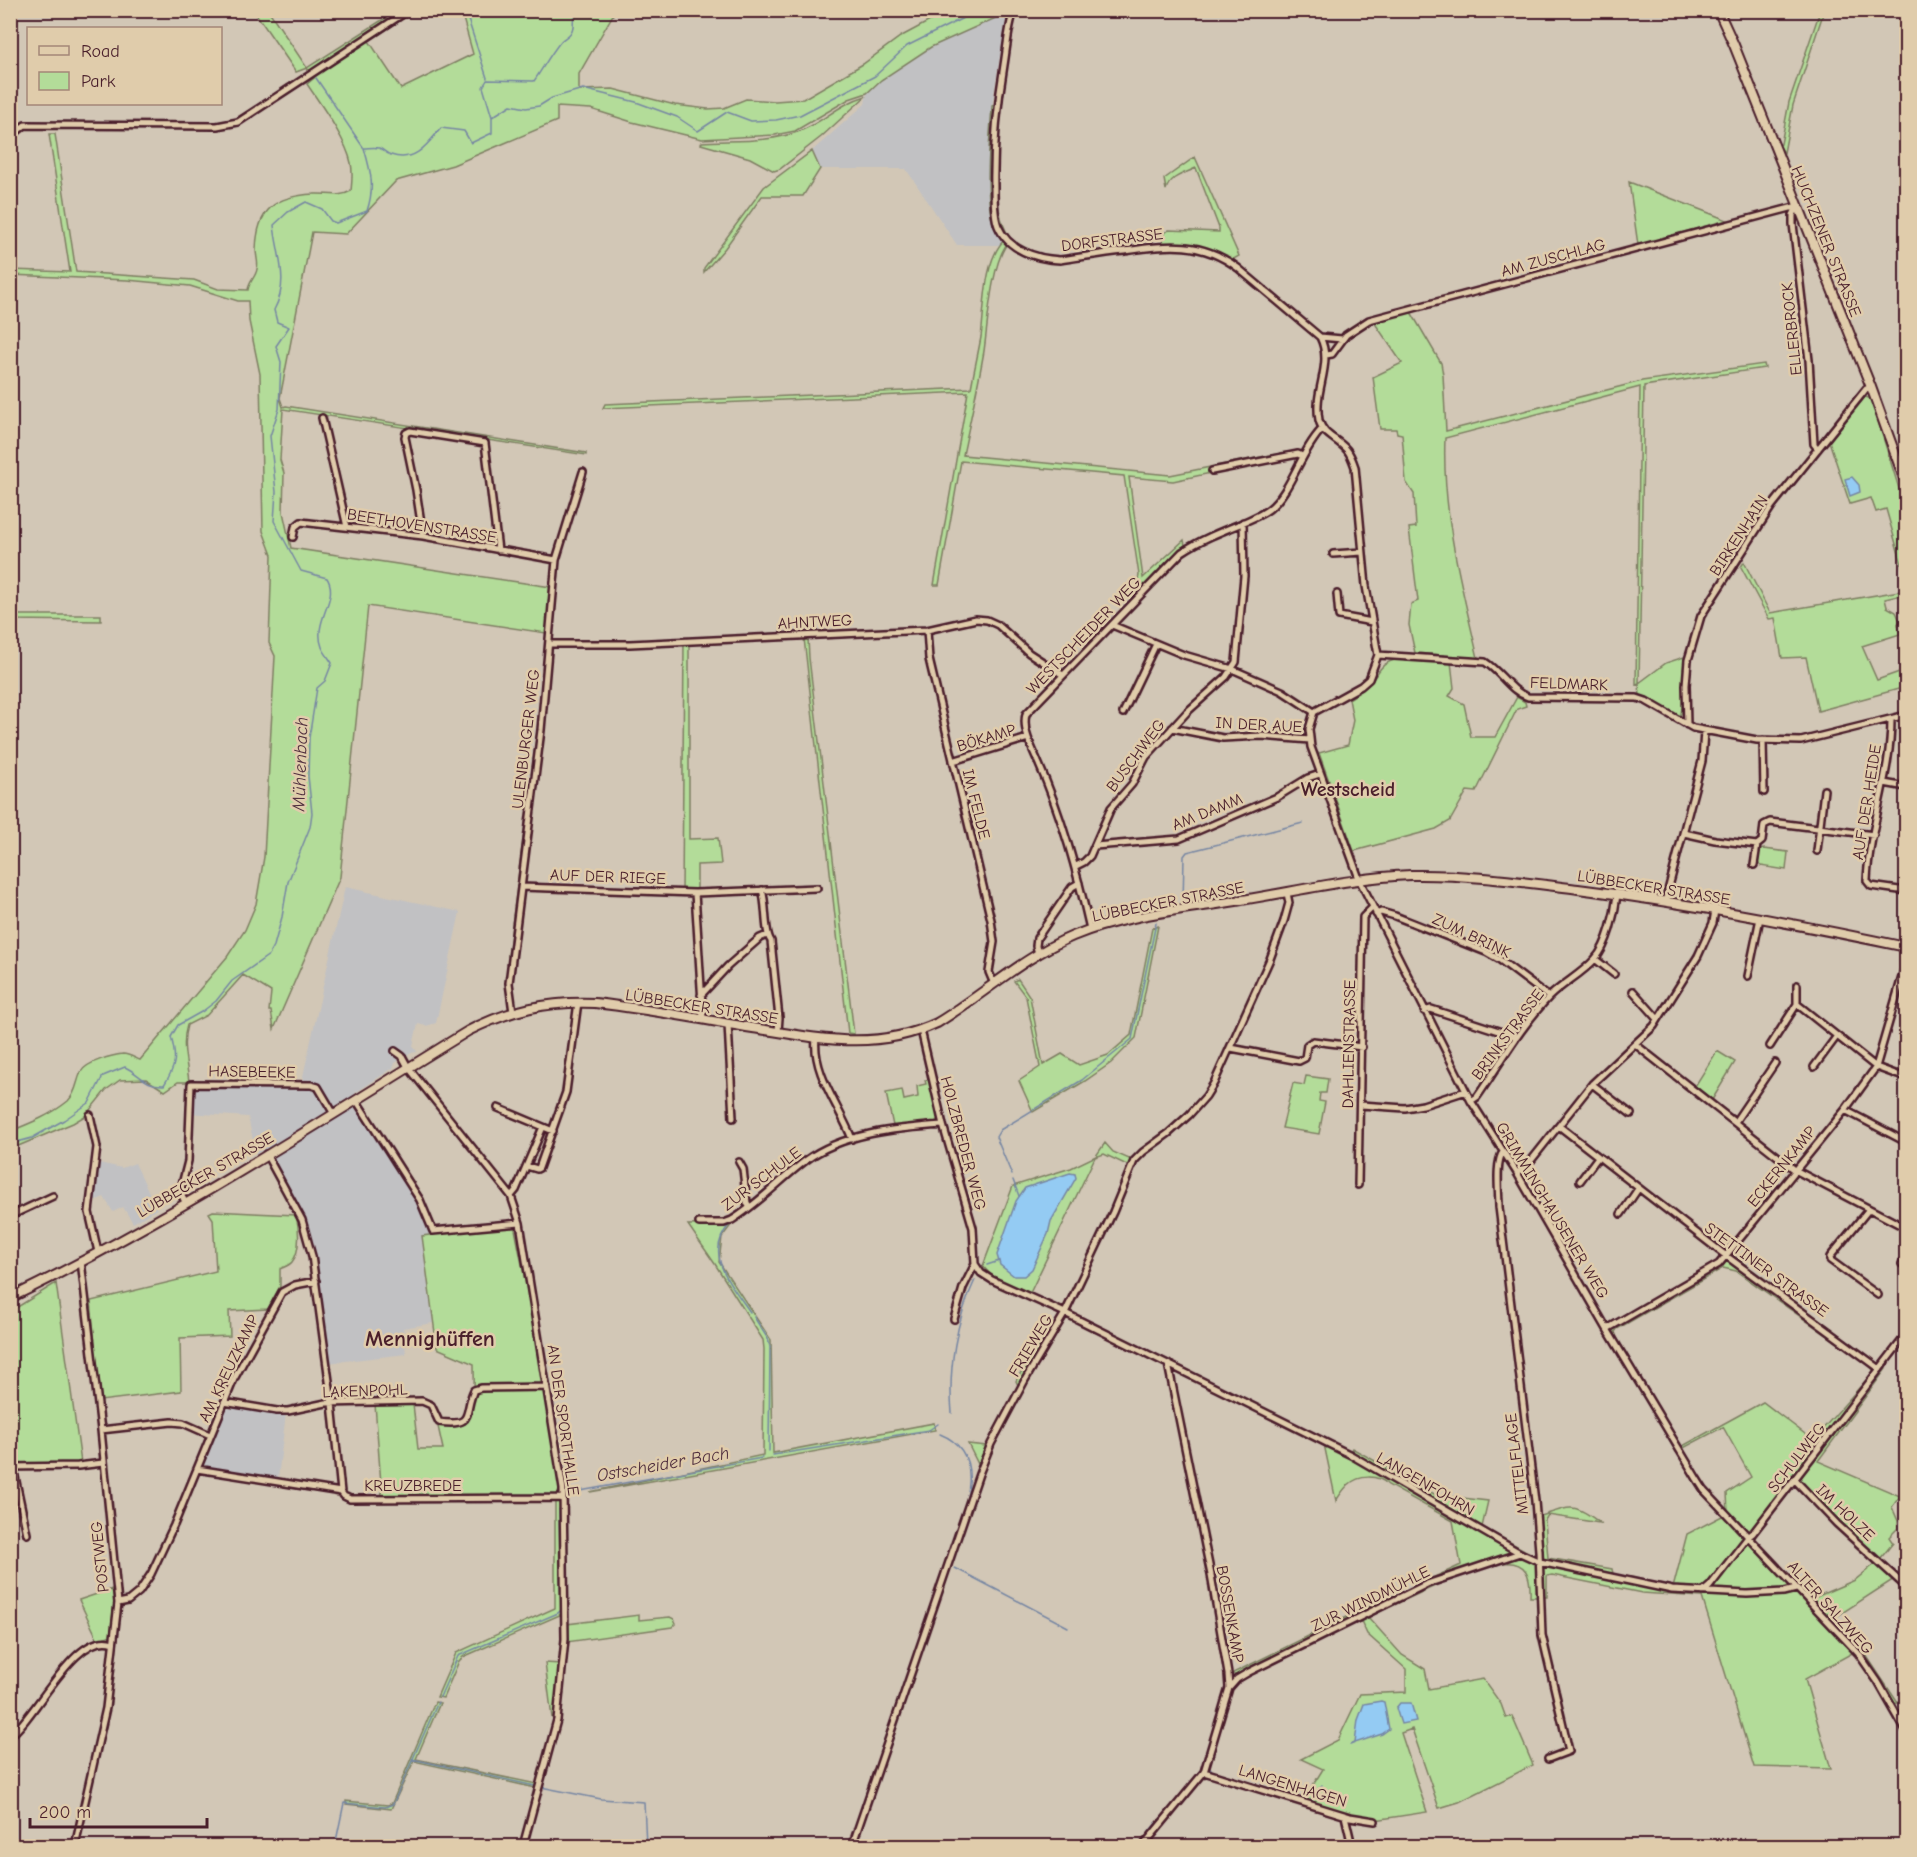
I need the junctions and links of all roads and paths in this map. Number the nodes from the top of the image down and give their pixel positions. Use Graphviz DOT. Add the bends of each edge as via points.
graph roads {
  1 [pos="409,10"];
  2 [pos="1014,10"];
  3 [pos="1718,10"];
  4 [pos="10,136"];
  5 [pos="1798,206"];
  6 [pos="1320,337"];
  7 [pos="1342,339"];
  8 [pos="1326,355"];
  9 [pos="1871,387"];
  10 [pos="322,418"];
  11 [pos="1322,429"];
  12 [pos="1818,449"];
  13 [pos="1302,456"];
  14 [pos="1212,471"];
  15 [pos="583,472"];
  16 [pos="1906,483"];
  17 [pos="1243,522"];
  18 [pos="347,527"];
  19 [pos="423,536"];
  20 [pos="293,537"];
  21 [pos="498,550"];
  22 [pos="1362,552"];
  23 [pos="1333,554"];
  24 [pos="556,560"];
  25 [pos="1337,594"];
  26 [pos="1372,622"];
  27 [pos="1112,625"];
  28 [pos="927,630"];
  29 [pos="549,644"];
  30 [pos="1156,644"];
  31 [pos="1378,655"];
  32 [pos="1232,669"];
  33 [pos="1063,675"];
  34 [pos="1314,712"];
  35 [pos="1123,713"];
  36 [pos="1906,715"];
  37 [pos="1891,720"];
  38 [pos="1687,725"];
  39 [pos="1172,728"];
  40 [pos="1704,731"];
  41 [pos="1028,738"];
  42 [pos="1310,740"];
  43 [pos="1763,740"];
  44 [pos="953,761"];
  45 [pos="1320,774"];
  46 [pos="1884,783"];
  47 [pos="1906,786"];
  48 [pos="1824,790"];
  49 [pos="1764,792"];
  50 [pos="1819,828"];
  51 [pos="1684,833"];
  52 [pos="1874,835"];
  53 [pos="1757,845"];
  54 [pos="1095,846"];
  55 [pos="1817,851"];
  56 [pos="1754,865"];
  57 [pos="1076,866"];
  58 [pos="1360,881"];
  59 [pos="1079,883"];
  60 [pos="520,887"];
  61 [pos="817,888"];
  62 [pos="762,890"];
  63 [pos="1906,891"];
  64 [pos="695,893"];
  65 [pos="1287,893"];
  66 [pos="1617,895"];
  67 [pos="1665,902"];
  68 [pos="1372,907"];
  69 [pos="1714,910"];
  70 [pos="1376,914"];
  71 [pos="1760,918"];
  72 [pos="1090,929"];
  73 [pos="767,935"];
  74 [pos="1906,947"];
  75 [pos="1038,954"];
  76 [pos="1595,959"];
  77 [pos="1906,963"];
  78 [pos="1614,974"];
  79 [pos="1748,976"];
  80 [pos="994,984"];
  81 [pos="1797,986"];
  82 [pos="1634,992"];
  83 [pos="701,995"];
  84 [pos="1550,997"];
  85 [pos="578,1002"];
  86 [pos="1797,1004"];
  87 [pos="1424,1011"];
  88 [pos="513,1012"];
  89 [pos="703,1019"];
  90 [pos="1658,1019"];
  91 [pos="728,1024"];
  92 [pos="921,1030"];
  93 [pos="778,1032"];
  94 [pos="1838,1036"];
  95 [pos="1517,1037"];
  96 [pos="816,1038"];
  97 [pos="1635,1044"];
  98 [pos="1770,1046"];
  99 [pos="1362,1047"];
  100 [pos="1231,1048"];
  101 [pos="395,1051"];
  102 [pos="1775,1063"];
  103 [pos="408,1067"];
  104 [pos="1814,1067"];
  105 [pos="1876,1067"];
  106 [pos="1906,1078"];
  107 [pos="1592,1084"];
  108 [pos="1466,1090"];
  109 [pos="356,1100"];
  110 [pos="1471,1101"];
  111 [pos="1361,1105"];
  112 [pos="498,1108"];
  113 [pos="1845,1110"];
  114 [pos="334,1114"];
  115 [pos="1631,1114"];
  116 [pos="90,1115"];
  117 [pos="733,1118"];
  118 [pos="1735,1122"];
  119 [pos="943,1125"];
  120 [pos="1559,1126"];
  121 [pos="543,1127"];
  122 [pos="553,1131"];
  123 [pos="852,1139"];
  124 [pos="1906,1142"];
  125 [pos="1503,1152"];
  126 [pos="266,1155"];
  127 [pos="1598,1157"];
  128 [pos="739,1162"];
  129 [pos="527,1166"];
  130 [pos="1795,1170"];
  131 [pos="1517,1173"];
  132 [pos="1580,1181"];
  133 [pos="1358,1185"];
  134 [pos="1638,1189"];
  135 [pos="511,1196"];
  136 [pos="52,1197"];
  137 [pos="185,1202"];
  138 [pos="749,1206"];
  139 [pos="1869,1209"];
  140 [pos="1621,1214"];
  141 [pos="10,1216"];
  142 [pos="520,1223"];
  143 [pos="699,1223"];
  144 [pos="1906,1228"];
  145 [pos="98,1252"];
  146 [pos="1725,1255"];
  147 [pos="1906,1257"];
  148 [pos="81,1261"];
  149 [pos="975,1264"];
  150 [pos="1902,1264"];
  151 [pos="316,1281"];
  152 [pos="1878,1294"];
  153 [pos="10,1298"];
  154 [pos="1065,1313"];
  155 [pos="954,1319"];
  156 [pos="1607,1329"];
  157 [pos="1906,1335"];
  158 [pos="1168,1364"];
  159 [pos="1880,1369"];
  160 [pos="547,1387"];
  161 [pos="224,1402"];
  162 [pos="332,1403"];
  163 [pos="101,1430"];
  164 [pos="210,1435"];
  165 [pos="104,1463"];
  166 [pos="12,1467"];
  167 [pos="197,1469"];
  168 [pos="1794,1480"];
  169 [pos="341,1492"];
  170 [pos="562,1497"];
  171 [pos="27,1534"];
  172 [pos="1748,1537"];
  173 [pos="1520,1553"];
  174 [pos="1540,1562"];
  175 [pos="1906,1587"];
  176 [pos="1796,1589"];
  177 [pos="1703,1592"];
  178 [pos="118,1603"];
  179 [pos="113,1643"];
  180 [pos="1228,1674"];
  181 [pos="1237,1679"];
  182 [pos="1228,1688"];
  183 [pos="1906,1731"];
  184 [pos="10,1736"];
  185 [pos="1548,1759"];
  186 [pos="1204,1772"];
  187 [pos="1345,1816"];
  188 [pos="1375,1821"];
  189 [pos="75,1846"];
  190 [pos="523,1846"];
  191 [pos="852,1846"];
  192 [pos="1145,1846"];
  193 [pos="1352,1846"];
  1 -- 4 [label="street" via="238,122 217,126 25,125"];
  2 -- 6 [label="street, DORFSTRASSE" via="998,100 993,159 998,227 1008,240 1024,253 1060,260 1176,245 1207,251 1238,268"];
  3 -- 5 [label="main road, HUCHZENER STRASSE"];
  5 -- 7 [label="street, AM ZUSCHLAG" via="1376,317"];
  5 -- 9 [label="main road, HUCHZENER STRASSE"];
  5 -- 12 [label="street, ELLERBROCK" via="1793,224 1809,360 1813,436"];
  6 -- 7 [label="street"];
  6 -- 8 [label="street"];
  7 -- 8 [label="street, AM ZUSCHLAG" via="1332,354"];
  8 -- 11 [label="street" via="1318,395"];
  9 -- 12 [label="street, BIRKENHAIN"];
  9 -- 16 [label="main road, HUCHZENER STRASSE"];
  10 -- 18 [label="street"];
  11 -- 13 [label="street, WESTSCHEIDER WEG"];
  11 -- 22 [label="street" via="1347,449 1355,467"];
  12 -- 38 [label="street, BIRKENHAIN" via="1772,506 1701,616 1688,660"];
  13 -- 14 [label="street"];
  13 -- 17 [label="street, WESTSCHEIDER WEG" via="1278,499 1269,509"];
  15 -- 24 [label="street, ULENBURGER WEG"];
  17 -- 27 [label="street, WESTSCHEIDER WEG" via="1182,552"];
  17 -- 32 [label="street" via="1242,614"];
  18 -- 19 [label="street, BEETHOVENSTRASSE"];
  18 -- 20 [label="street, BEETHOVENSTRASSE" via="301,522"];
  19 -- 21 [label="street, BEETHOVENSTRASSE"];
  19 -- 21 [label="street" via="406,433 410,431 485,443"];
  21 -- 24 [label="street, BEETHOVENSTRASSE"];
  22 -- 23 [label="street"];
  22 -- 26 [label="street"];
  24 -- 29 [label="street, ULENBURGER WEG"];
  25 -- 26 [label="street" via="1339,616"];
  26 -- 31 [label="street"];
  27 -- 30 [label="street"];
  27 -- 33 [label="street, WESTSCHEIDER WEG"];
  28 -- 29 [label="street, AHNTWEG"];
  28 -- 33 [label="street, AHNTWEG" via="987,620"];
  28 -- 44 [label="street, IM FELDE" via="929,659"];
  29 -- 60 [label="street, ULENBURGER WEG"];
  30 -- 32 [label="street"];
  30 -- 35 [label="street"];
  31 -- 34 [label="street" via="1369,679"];
  31 -- 38 [label="street, FELDMARK" via="1485,662 1528,697 1637,698"];
  32 -- 34 [label="street"];
  32 -- 39 [label="street, BUSCHWEG"];
  33 -- 41 [label="street, WESTSCHEIDER WEG" via="1026,714"];
  34 -- 42 [label="street"];
  36 -- 37 [label="street, FELDMARK"];
  37 -- 43 [label="street, FELDMARK" via="1801,741"];
  37 -- 46 [label="street, AUF DER HEIDE"];
  38 -- 40 [label="street, FELDMARK"];
  39 -- 42 [label="street, IN DER AUE" via="1223,738"];
  39 -- 54 [label="street, BUSCHWEG" via="1146,757 1132,784 1111,808"];
  40 -- 43 [label="street, FELDMARK"];
  40 -- 51 [label="street" via="1702,761"];
  41 -- 44 [label="street, BÖKAMP"];
  41 -- 57 [label="street, WESTSCHEIDER WEG"];
  42 -- 45 [label="street"];
  43 -- 49 [label="street"];
  44 -- 80 [label="street, IM FELDE" via="991,920 994,942 989,972"];
  45 -- 54 [label="street, AM DAMM" via="1179,839"];
  45 -- 58 [label="street"];
  46 -- 47 [label="street"];
  46 -- 52 [label="street, AUF DER HEIDE"];
  48 -- 50 [label="street"];
  50 -- 52 [label="street"];
  50 -- 53 [label="street" via="1770,822 1764,825 1762,841"];
  50 -- 55 [label="street"];
  51 -- 53 [label="street"];
  51 -- 67 [label="street"];
  52 -- 63 [label="street, AUF DER HEIDE" via="1868,884"];
  53 -- 56 [label="street"];
  54 -- 57 [label="street, BUSCHWEG" via="1084,862"];
  57 -- 59 [label="street, WESTSCHEIDER WEG"];
  58 -- 65 [label="main road, LÜBBECKER STRASSE"];
  58 -- 66 [label="main road, LÜBBECKER STRASSE" via="1446,876"];
  58 -- 68 [label="street, GRIMMINGHAUSENER WEG"];
  59 -- 72 [label="street, WESTSCHEIDER WEG"];
  59 -- 75 [label="street" via="1072,887 1037,938"];
  60 -- 64 [label="street, AUF DER RIEGE"];
  60 -- 88 [label="street, ULENBURGER WEG" via="509,983"];
  61 -- 62 [label="street, AUF DER RIEGE"];
  62 -- 64 [label="street, AUF DER RIEGE"];
  62 -- 73 [label="street"];
  64 -- 83 [label="street"];
  65 -- 72 [label="main road, LÜBBECKER STRASSE"];
  65 -- 100 [label="street, FRIEWEG" via="1284,921"];
  66 -- 67 [label="main road, LÜBBECKER STRASSE"];
  66 -- 76 [label="street, BRINKSTRASSE" via="1615,912"];
  67 -- 69 [label="main road, LÜBBECKER STRASSE"];
  68 -- 70 [label="street, GRIMMINGHAUSENER WEG"];
  68 -- 99 [label="street, DAHLIENSTRASSE" via="1363,917"];
  69 -- 71 [label="main road, LÜBBECKER STRASSE"];
  69 -- 90 [label="street" via="1713,923 1698,956"];
  70 -- 84 [label="street, ZUM BRINK" via="1395,916 1486,952"];
  70 -- 87 [label="street, GRIMMINGHAUSENER WEG"];
  71 -- 74 [label="main road, LÜBBECKER STRASSE"];
  71 -- 79 [label="street"];
  72 -- 75 [label="main road, LÜBBECKER STRASSE"];
  73 -- 83 [label="street" via="728,966"];
  73 -- 93 [label="street" via="771,940"];
  75 -- 80 [label="main road, LÜBBECKER STRASSE"];
  76 -- 78 [label="street"];
  76 -- 84 [label="street, BRINKSTRASSE"];
  77 -- 105 [label="street, ECKERNKAMP"];
  80 -- 92 [label="main road, LÜBBECKER STRASSE"];
  81 -- 86 [label="street"];
  82 -- 90 [label="street"];
  83 -- 89 [label="street"];
  84 -- 95 [label="street, BRINKSTRASSE"];
  85 -- 88 [label="main road, LÜBBECKER STRASSE"];
  85 -- 89 [label="main road, LÜBBECKER STRASSE"];
  85 -- 122 [label="street" via="566,1092"];
  86 -- 94 [label="street"];
  86 -- 98 [label="street"];
  87 -- 95 [label="street" via="1431,1009"];
  87 -- 108 [label="street, GRIMMINGHAUSENER WEG"];
  88 -- 103 [label="main road, LÜBBECKER STRASSE" via="468,1031"];
  89 -- 91 [label="main road, LÜBBECKER STRASSE"];
  90 -- 97 [label="street"];
  91 -- 93 [label="main road, LÜBBECKER STRASSE"];
  91 -- 117 [label="street"];
  92 -- 96 [label="main road, LÜBBECKER STRASSE" via="863,1041"];
  92 -- 119 [label="street, HOLZBREDER WEG"];
  93 -- 96 [label="main road, LÜBBECKER STRASSE"];
  94 -- 104 [label="street"];
  94 -- 105 [label="street"];
  95 -- 110 [label="street, BRINKSTRASSE"];
  96 -- 123 [label="street" via="821,1070"];
  97 -- 107 [label="street"];
  97 -- 118 [label="street"];
  99 -- 100 [label="street" via="1313,1041 1307,1045 1305,1058 1299,1061"];
  99 -- 111 [label="street, DAHLIENSTRASSE"];
  100 -- 154 [label="street, FRIEWEG" via="1206,1096 1134,1161"];
  101 -- 103 [label="street"];
  102 -- 118 [label="street"];
  103 -- 109 [label="main road, LÜBBECKER STRASSE"];
  103 -- 135 [label="street, AN DER SPORTHALLE"];
  105 -- 106 [label="street"];
  105 -- 113 [label="street, ECKERNKAMP"];
  107 -- 115 [label="street"];
  107 -- 120 [label="street"];
  108 -- 110 [label="street, GRIMMINGHAUSENER WEG"];
  108 -- 111 [label="street" via="1405,1108"];
  109 -- 114 [label="main road, LÜBBECKER STRASSE"];
  109 -- 142 [label="street" via="420,1200 433,1231"];
  110 -- 125 [label="street, GRIMMINGHAUSENER WEG"];
  111 -- 133 [label="street, DAHLIENSTRASSE"];
  112 -- 121 [label="street"];
  113 -- 124 [label="street"];
  113 -- 130 [label="street, ECKERNKAMP"];
  114 -- 126 [label="main road, LÜBBECKER STRASSE"];
  114 -- 137 [label="street, HASEBEEKE" via="318,1087 311,1085 191,1084 188,1161 180,1192"];
  116 -- 145 [label="street" via="97,1147 89,1212"];
  118 -- 130 [label="street"];
  119 -- 123 [label="street, ZUR SCHULE" via="895,1128"];
  119 -- 149 [label="street, HOLZBREDER WEG" via="973,1228"];
  120 -- 127 [label="street, STETTINER STRASSE"];
  120 -- 131 [label="street"];
  121 -- 122 [label="street"];
  121 -- 129 [label="street"];
  122 -- 129 [label="street" via="539,1168"];
  123 -- 138 [label="street, ZUR SCHULE" via="806,1160"];
  125 -- 131 [label="street, GRIMMINGHAUSENER WEG"];
  125 -- 174 [label="street, MITTELFLAGE" via="1499,1207"];
  126 -- 137 [label="main road, LÜBBECKER STRASSE"];
  126 -- 151 [label="street" via="302,1220"];
  127 -- 132 [label="street"];
  127 -- 134 [label="street, STETTINER STRASSE"];
  128 -- 138 [label="street"];
  129 -- 135 [label="street"];
  130 -- 139 [label="street"];
  130 -- 146 [label="street, ECKERNKAMP"];
  131 -- 156 [label="street, GRIMMINGHAUSENER WEG"];
  134 -- 140 [label="street"];
  134 -- 146 [label="street, STETTINER STRASSE"];
  135 -- 142 [label="street, AN DER SPORTHALLE"];
  136 -- 141 [label="street"];
  137 -- 145 [label="main road, LÜBBECKER STRASSE"];
  138 -- 143 [label="street, ZUR SCHULE" via="724,1223"];
  139 -- 144 [label="street"];
  139 -- 152 [label="street" via="1830,1260"];
  142 -- 160 [label="street, AN DER SPORTHALLE"];
  145 -- 148 [label="main road, LÜBBECKER STRASSE"];
  146 -- 156 [label="street, ECKERNKAMP" via="1719,1264"];
  146 -- 159 [label="street, STETTINER STRASSE"];
  147 -- 150 [label="street"];
  148 -- 153 [label="main road, LÜBBECKER STRASSE"];
  148 -- 163 [label="street, POSTWEG"];
  149 -- 154 [label="street" via="992,1280"];
  149 -- 155 [label="street, HOLZBREDER WEG"];
  151 -- 161 [label="street, AM KREUZKAMP" via="282,1292"];
  151 -- 162 [label="street"];
  154 -- 158 [label="street, LANGENFOHRN"];
  154 -- 191 [label="street, FRIEWEG" via="1024,1380 979,1474"];
  156 -- 172 [label="street, GRIMMINGHAUSENER WEG" via="1704,1490"];
  157 -- 159 [label="street, SCHULWEG"];
  158 -- 173 [label="street, LANGENFOHRN" via="1351,1455"];
  158 -- 180 [label="street, BOSSENKAMP"];
  159 -- 168 [label="street, SCHULWEG"];
  160 -- 162 [label="street, LAKENPOHL" via="474,1390 469,1414 454,1422 439,1422 431,1405 422,1401"];
  160 -- 170 [label="street, AN DER SPORTHALLE"];
  161 -- 162 [label="street, LAKENPOHL" via="277,1411"];
  161 -- 164 [label="street, AM KREUZKAMP"];
  162 -- 169 [label="street"];
  163 -- 164 [label="street" via="172,1422"];
  163 -- 165 [label="street, POSTWEG"];
  164 -- 167 [label="street, AM KREUZKAMP"];
  165 -- 166 [label="street"];
  165 -- 178 [label="street, POSTWEG"];
  166 -- 171 [label="street"];
  167 -- 169 [label="street, KREUZBREDE"];
  167 -- 178 [label="street, AM KREUZKAMP" via="151,1574 139,1592"];
  168 -- 172 [label="street, SCHULWEG"];
  168 -- 175 [label="street, IM HOLZE"];
  169 -- 170 [label="street, KREUZBREDE" via="350,1499"];
  170 -- 190 [label="street, AN DER SPORTHALLE" via="565,1639 557,1720"];
  172 -- 176 [label="street, ALTER SALZWEG"];
  172 -- 177 [label="street, SCHULWEG"];
  173 -- 174 [label="street, LANGENFOHRN"];
  173 -- 181 [label="street, ZUR WINDMÜHLE" via="1427,1584"];
  174 -- 177 [label="street, LANGENFOHRN" via="1672,1590"];
  174 -- 185 [label="street, MITTELFLAGE" via="1542,1635 1569,1751"];
  176 -- 177 [label="street, LANGENFOHRN" via="1769,1593"];
  176 -- 183 [label="street, ALTER SALZWEG" via="1858,1653"];
  178 -- 179 [label="street, POSTWEG"];
  179 -- 184 [label="street" via="96,1643 77,1655"];
  179 -- 189 [label="street, POSTWEG" via="105,1708"];
  180 -- 181 [label="street"];
  180 -- 182 [label="street, BOSSENKAMP"];
  181 -- 182 [label="street, ZUR WINDMÜHLE"];
  182 -- 186 [label="street, BOSSENKAMP"];
  186 -- 187 [label="street, LANGENHAGEN"];
  186 -- 192 [label="street, BOSSENKAMP"];
  187 -- 188 [label="street, LANGENHAGEN"];
  187 -- 193 [label="street"];
}
